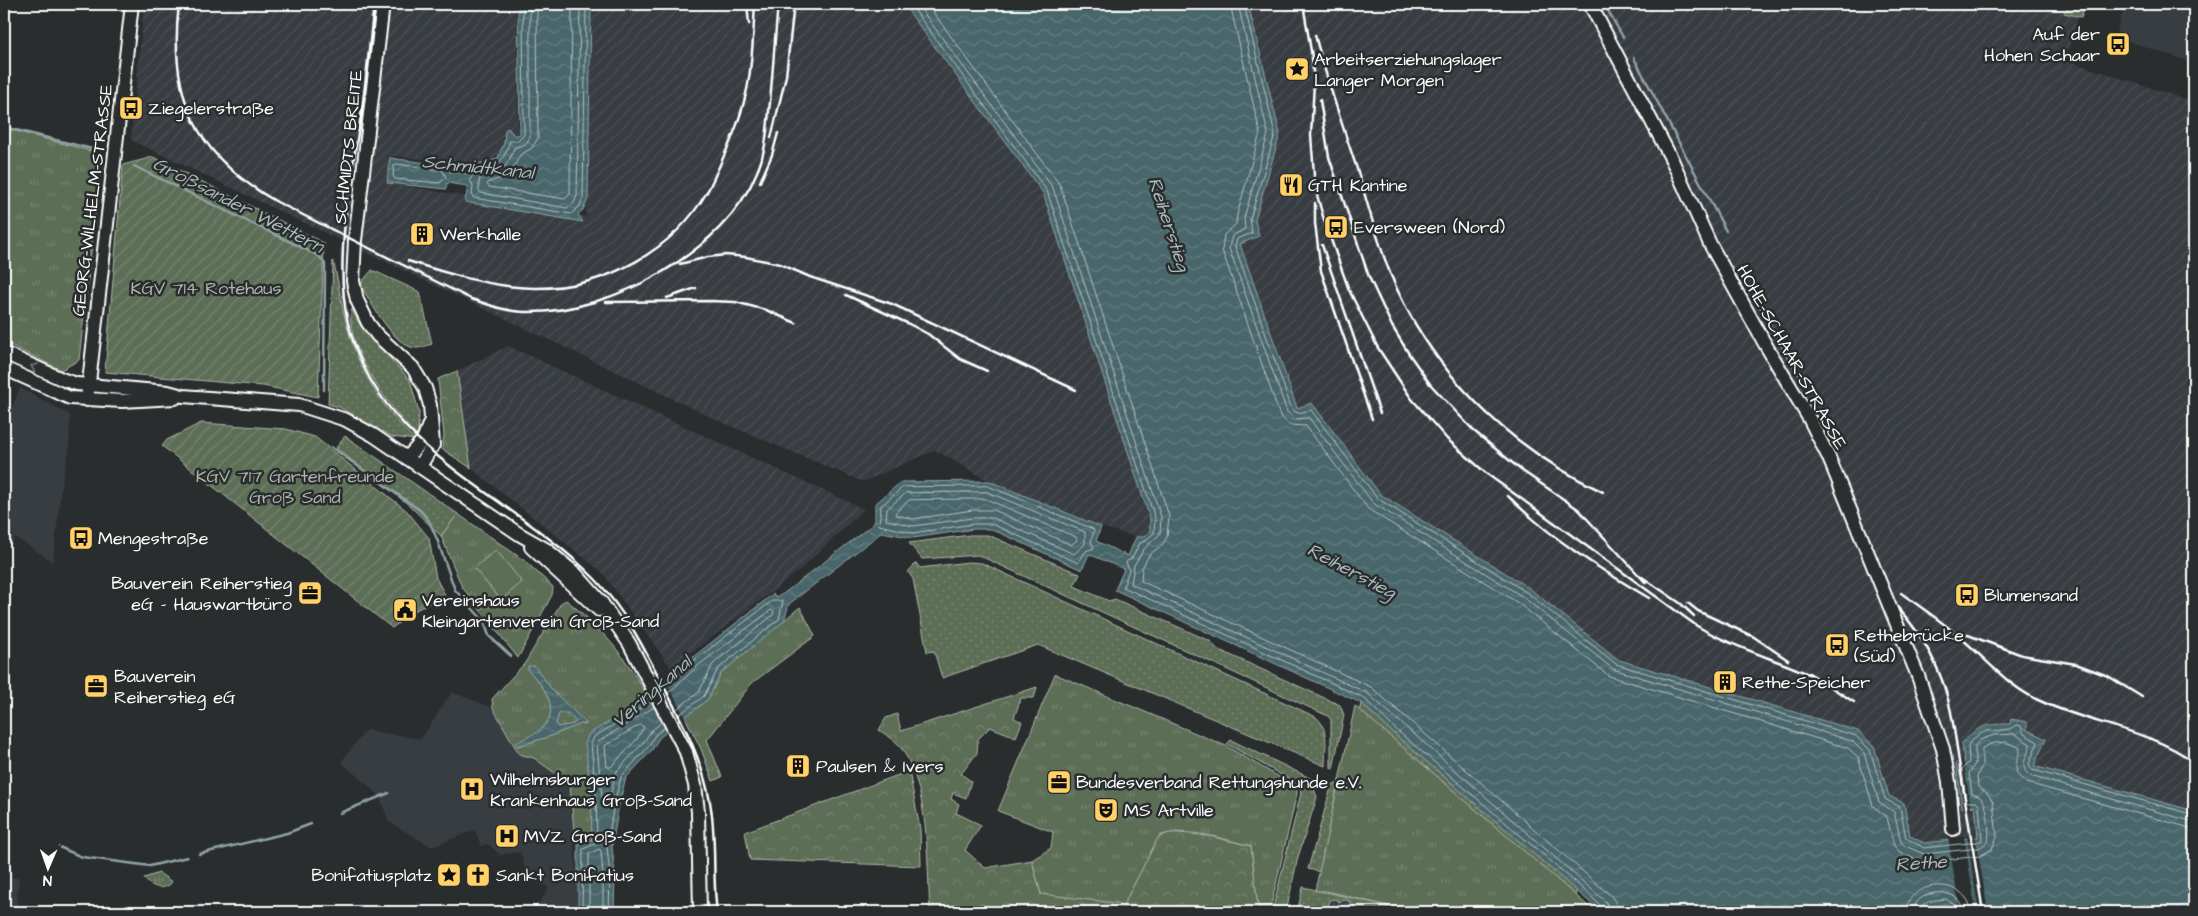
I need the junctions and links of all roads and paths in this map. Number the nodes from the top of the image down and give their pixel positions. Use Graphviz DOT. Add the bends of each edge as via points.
graph roads {
  1 [pos="132,4"];
  2 [pos="383,4"];
  3 [pos="1590,4"];
  4 [pos="4,353"];
  5 [pos="4,368"];
  6 [pos="88,386"];
  7 [pos="183,396"];
  8 [pos="87,400"];
  9 [pos="431,419"];
  10 [pos="407,458"];
  11 [pos="420,466"];
  12 [pos="1953,829"];
  13 [pos="700,912"];
  1 -- 6 [label="main road, GEORG-WILHELM-STRASSE"];
  2 -- 9 [label="main road, SCHMIDTS BREITE" via="353,281 357,300 368,323 422,381"];
  3 -- 12 [label="main road, HOHE-SCHAAR-STRASSE, bridge" via="1672,160 1710,244 1829,458 1940,738 1949,782"];
  6 -- 4 [label="main road, one-way" via="64,380"];
  5 -- 8 [label="main road" via="62,396"];
  6 -- 7 [label="main road"];
  6 -- 8 [label="main road, GEORG-WILHELM-STRASSE"];
  7 -- 8 [label="main road" via="168,400"];
  7 -- 10 [label="main road" via="284,403 318,410 361,427"];
  9 -- 10 [label="main road" via="423,440"];
  9 -- 11 [label="main road, SCHMIDTS BREITE" via="433,444"];
  10 -- 11 [label="main road"];
  11 -- 13 [label="main road" via="519,534 618,626 682,743 692,773 698,804"];
}
